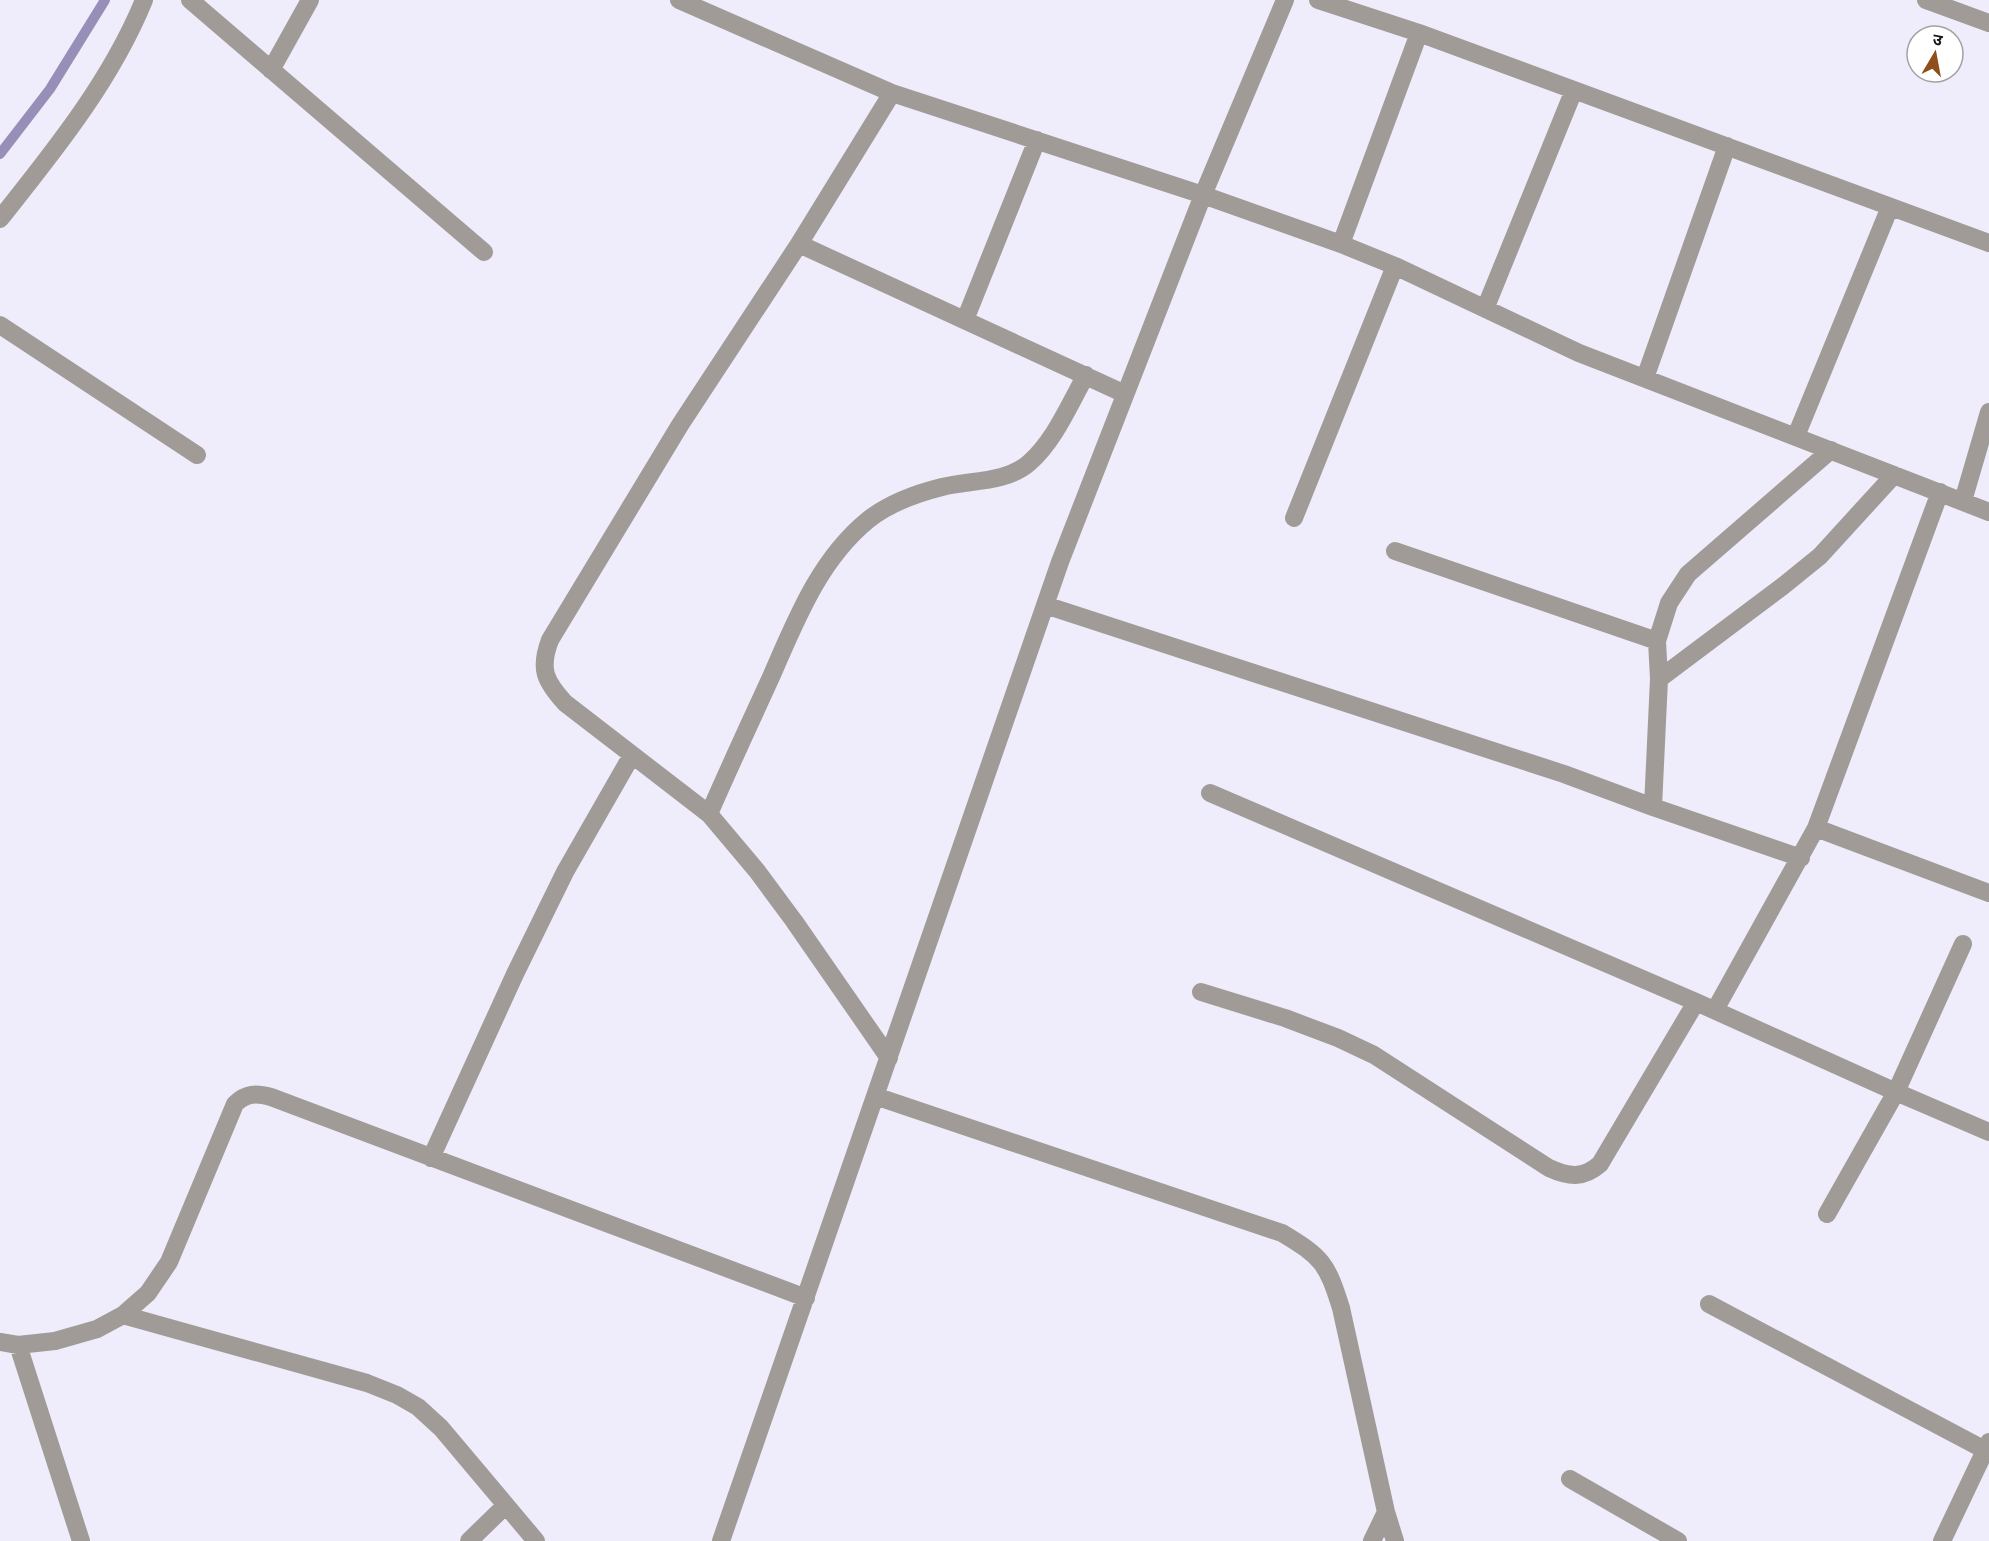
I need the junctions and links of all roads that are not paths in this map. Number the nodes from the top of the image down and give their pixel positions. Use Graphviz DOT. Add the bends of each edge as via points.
graph roads {
  1 [pos="144,0"];
  2 [pos="190,0"];
  3 [pos="310,0"];
  4 [pos="679,0"];
  5 [pos="1285,0"];
  6 [pos="1318,0"];
  7 [pos="1926,0"];
  8 [pos="1989,23"];
  9 [pos="1419,33"];
  10 [pos="271,70"];
  11 [pos="1574,90"];
  12 [pos="892,93"];
  13 [pos="1037,140"];
  14 [pos="1727,146"];
  15 [pos="1203,195"];
  16 [pos="1890,207"];
  17 [pos="0,219"];
  18 [pos="1989,243"];
  19 [pos="799,244"];
  20 [pos="1341,244"];
  21 [pos="484,252"];
  22 [pos="1395,266"];
  23 [pos="1485,309"];
  24 [pos="965,320"];
  25 [pos="0,325"];
  26 [pos="1086,375"];
  27 [pos="1645,378"];
  28 [pos="1125,394"];
  29 [pos="1989,412"];
  30 [pos="1796,436"];
  31 [pos="1831,450"];
  32 [pos="197,455"];
  33 [pos="1894,475"];
  34 [pos="1940,492"];
  35 [pos="1963,501"];
  36 [pos="1989,512"];
  37 [pos="1294,518"];
  38 [pos="1395,551"];
  39 [pos="1045,605"];
  40 [pos="1657,641"];
  41 [pos="1659,679"];
  42 [pos="632,755"];
  43 [pos="1210,793"];
  44 [pos="1653,807"];
  45 [pos="709,814"];
  46 [pos="1816,828"];
  47 [pos="1801,858"];
  48 [pos="1989,893"];
  49 [pos="1963,944"];
  50 [pos="1201,992"];
  51 [pos="1696,1002"];
  52 [pos="1715,1010"];
  53 [pos="889,1058"];
  54 [pos="1896,1092"];
  55 [pos="875,1096"];
  56 [pos="1989,1132"];
  57 [pos="431,1158"];
  58 [pos="1827,1214"];
  59 [pos="806,1298"];
  60 [pos="1709,1304"];
  61 [pos="123,1315"];
  62 [pos="9,1344"];
  63 [pos="1987,1446"];
  64 [pos="1570,1479"];
  65 [pos="506,1505"];
  66 [pos="1386,1512"];
  67 [pos="1652,1535"];
  68 [pos="81,1541"];
  69 [pos="469,1541"];
  70 [pos="536,1541"];
  71 [pos="721,1541"];
  72 [pos="1372,1541"];
  73 [pos="1395,1541"];
  74 [pos="1678,1541"];
  75 [pos="1942,1541"];
  1 -- 17 [label="street" via="117,57 86,106"];
  2 -- 10 [label="street"];
  3 -- 10 [label="street"];
  4 -- 12 [label="street"];
  5 -- 15 [label="street"];
  6 -- 9 [label="street"];
  7 -- 8 [label="street"];
  9 -- 11 [label="street"];
  9 -- 20 [label="street"];
  10 -- 21 [label="street"];
  11 -- 14 [label="street"];
  11 -- 23 [label="street"];
  12 -- 13 [label="street"];
  12 -- 19 [label="street"];
  13 -- 15 [label="street"];
  13 -- 24 [label="street"];
  14 -- 16 [label="street"];
  14 -- 27 [label="street"];
  15 -- 20 [label="street"];
  15 -- 28 [label="street"];
  16 -- 18 [label="street"];
  16 -- 30 [label="street"];
  19 -- 24 [label="street"];
  19 -- 42 [label="street" via="680,425 544,654 543,669 550,687"];
  20 -- 22 [label="street"];
  22 -- 23 [label="street"];
  22 -- 37 [label="street"];
  23 -- 27 [label="street" via="1579,353"];
  24 -- 26 [label="street"];
  25 -- 32 [label="street"];
  26 -- 28 [label="street"];
  26 -- 45 [label="street" via="1042,450 1027,465 992,479 943,487 902,501 870,518 843,542 802,608"];
  27 -- 30 [label="street"];
  28 -- 39 [label="street"];
  29 -- 35 [label="street"];
  30 -- 31 [label="street"];
  31 -- 33 [label="street"];
  31 -- 40 [label="street" via="1688,574 1669,603"];
  33 -- 34 [label="street"];
  33 -- 41 [label="street" via="1820,556"];
  34 -- 35 [label="street"];
  34 -- 46 [label="street"];
  35 -- 36 [label="street"];
  38 -- 40 [label="street"];
  39 -- 44 [label="street" via="1564,774"];
  39 -- 53 [label="street"];
  40 -- 41 [label="street"];
  41 -- 44 [label="street"];
  42 -- 45 [label="street"];
  42 -- 57 [label="street" via="560,882"];
  43 -- 51 [label="street"];
  44 -- 47 [label="street"];
  45 -- 53 [label="street" via="776,896"];
  46 -- 47 [label="street"];
  46 -- 48 [label="street"];
  47 -- 52 [label="street"];
  49 -- 54 [label="street"];
  50 -- 51 [label="street" via="1296,1022 1374,1055 1549,1168 1571,1176 1591,1172 1600,1164"];
  51 -- 52 [label="street"];
  52 -- 54 [label="street"];
  53 -- 55 [label="street"];
  54 -- 56 [label="street"];
  54 -- 58 [label="street"];
  55 -- 59 [label="street"];
  55 -- 66 [label="street" via="1282,1233 1310,1250 1323,1264 1341,1308"];
  57 -- 59 [label="street"];
  57 -- 61 [label="street" via="271,1097 258,1094 242,1098 230,1114 169,1262 148,1293"];
  59 -- 71 [label="street"];
  60 -- 63 [label="street"];
  61 -- 62 [label="street" via="97,1329 55,1341"];
  61 -- 65 [label="street" via="367,1383 397,1395 441,1428"];
  62 -- 68 [label="street"];
  63 -- 75 [label="street"];
  64 -- 67 [label="street"];
  65 -- 69 [label="street"];
  65 -- 70 [label="street"];
  66 -- 72 [label="street"];
  66 -- 73 [label="street"];
  67 -- 74 [label="street"];
}
